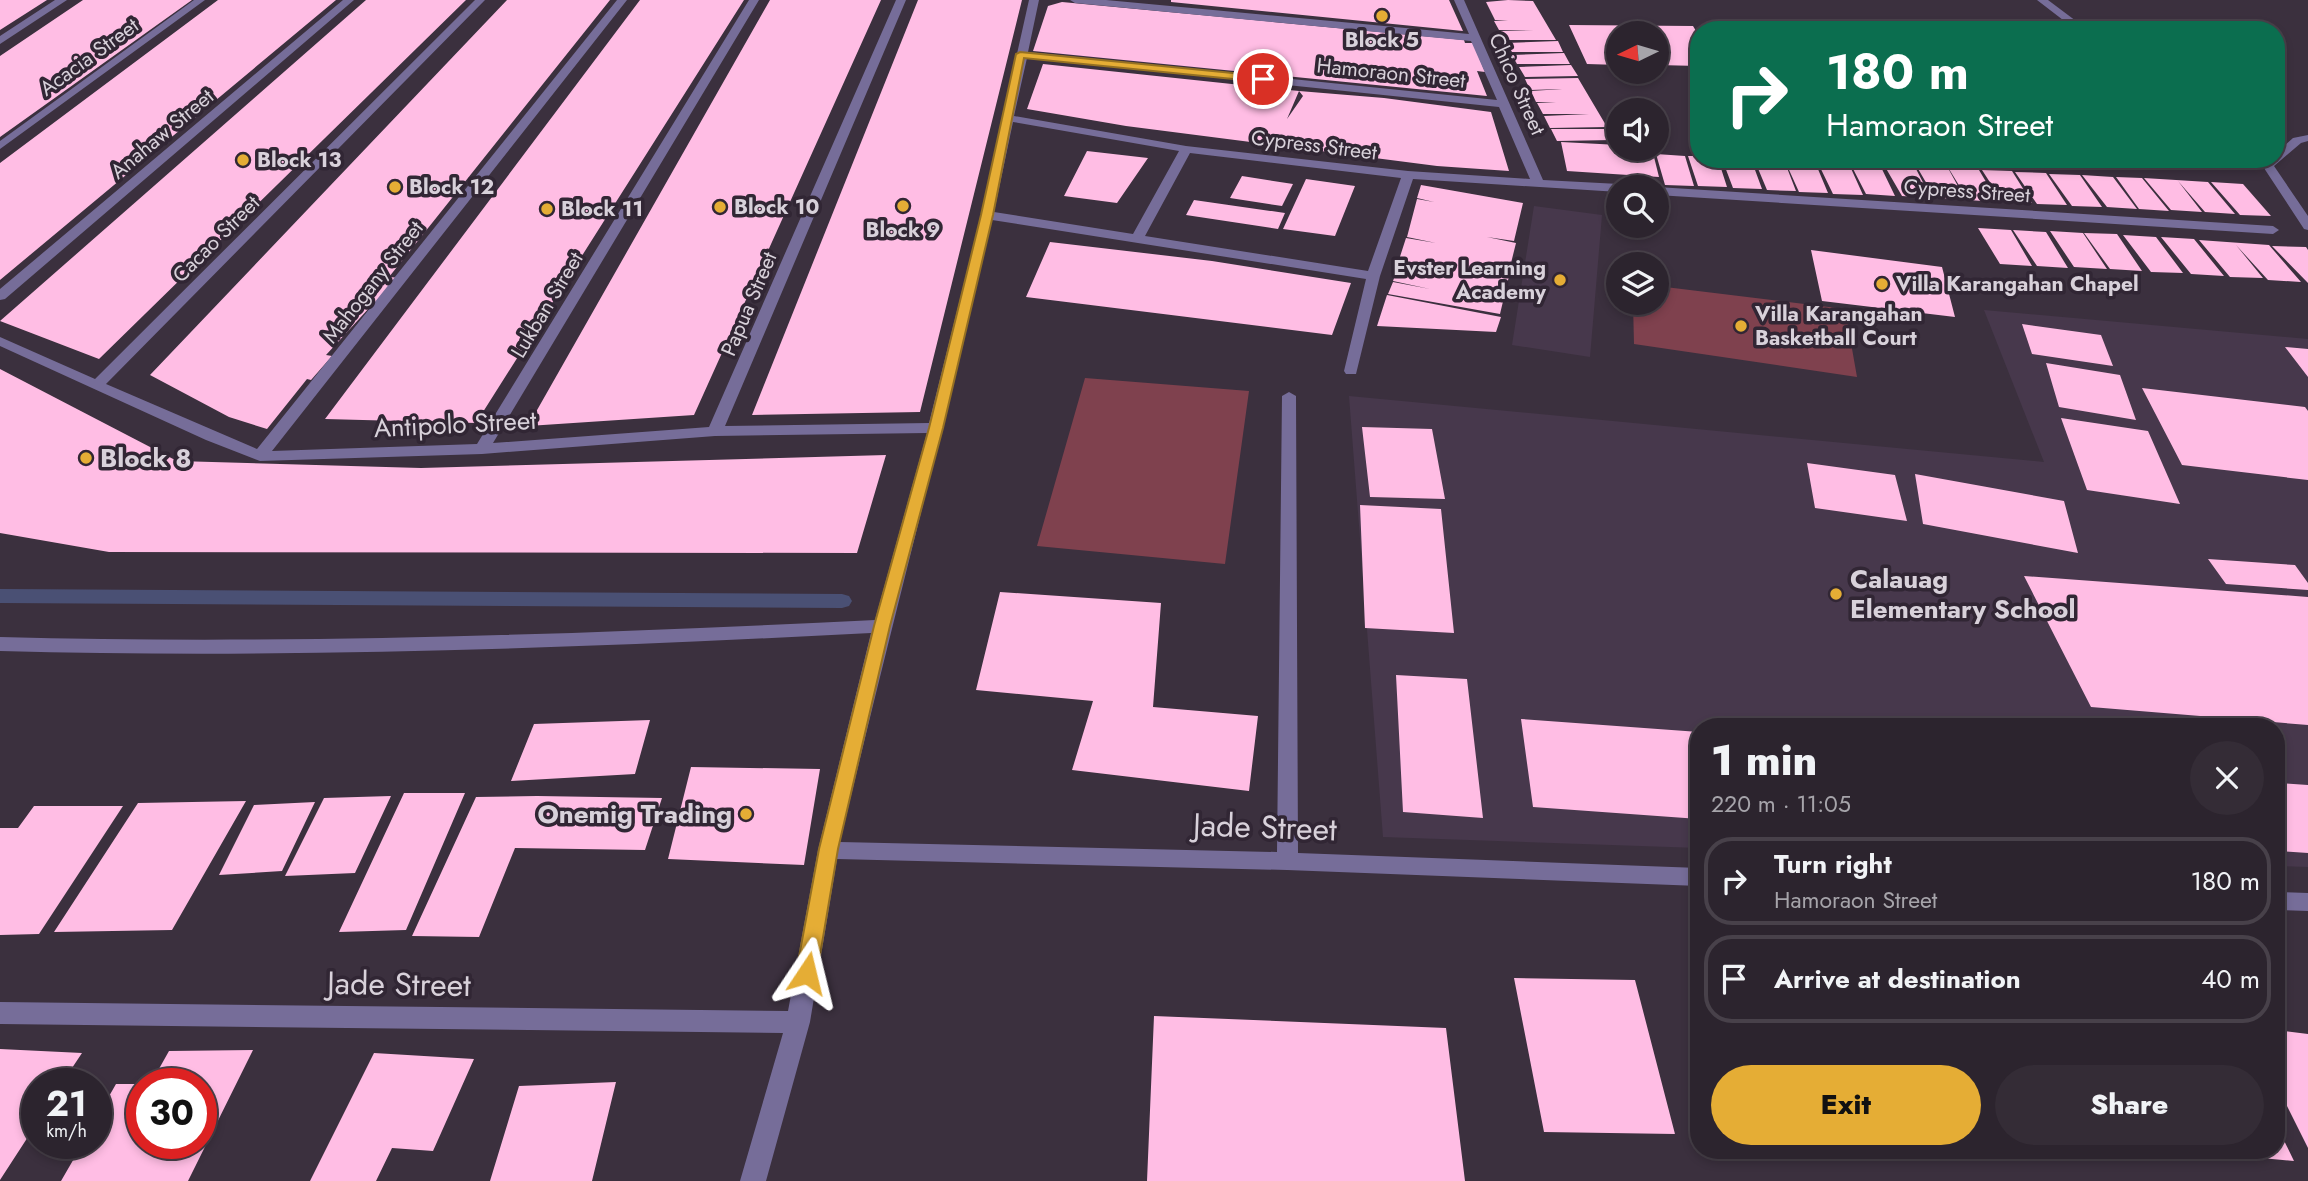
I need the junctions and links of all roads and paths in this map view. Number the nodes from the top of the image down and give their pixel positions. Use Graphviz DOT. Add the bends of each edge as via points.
graph roads {
  1 [pos="62,0"];
  2 [pos="201,0"];
  3 [pos="349,0"];
  4 [pos="481,0"];
  5 [pos="622,0"];
  6 [pos="754,0"];
  7 [pos="901,0"];
  8 [pos="1034,0"];
  9 [pos="1075,0"];
  10 [pos="1459,0"];
  11 [pos="2042,0"];
  12 [pos="2071,21"];
  13 [pos="1476,38"];
  14 [pos="0,41"];
  15 [pos="1020,54"];
  16 [pos="1506,104"];
  17 [pos="1008,118"];
  18 [pos="2308,138"];
  19 [pos="0,146"];
  20 [pos="1186,149"];
  21 [pos="2285,149"];
  22 [pos="2275,168"];
  23 [pos="1408,175"];
  24 [pos="1538,183"];
  25 [pos="1606,187"];
  26 [pos="1669,192"];
  27 [pos="987,215"];
  28 [pos="2308,226"];
  29 [pos="2273,230"];
  30 [pos="1137,239"];
  31 [pos="1373,276"];
  32 [pos="0,296"];
  33 [pos="0,341"];
  34 [pos="1351,371"];
  35 [pos="97,385"];
  36 [pos="1289,396"];
  37 [pos="936,428"];
  38 [pos="715,431"];
  39 [pos="482,449"];
  40 [pos="260,456"];
  41 [pos="882,626"];
  42 [pos="0,645"];
  43 [pos="828,849"];
  44 [pos="1287,861"];
  45 [pos="1690,877"];
  46 [pos="2285,901"];
  47 [pos="2308,902"];
  48 [pos="0,1013"];
  49 [pos="798,1022"];
  50 [pos="753,1181"];
  1 -- 14 [label="street"];
  2 -- 19 [label="street, Acacia Street"];
  3 -- 32 [label="street, Anahaw Street"];
  4 -- 35 [label="street, Cacao Street"];
  5 -- 40 [label="street, Mahogany Street"];
  6 -- 39 [label="street, Lukban Street"];
  7 -- 38 [label="street, Papua Street"];
  8 -- 15 [label="street"];
  9 -- 13 [label="street"];
  10 -- 13 [label="street, Chico Street"];
  11 -- 12 [label="street"];
  13 -- 16 [label="street, Chico Street"];
  15 -- 16 [label="street, Hamoraon Street"];
  15 -- 17 [label="street"];
  16 -- 24 [label="street, Chico Street"];
  17 -- 20 [label="street, Cypress Street"];
  17 -- 27 [label="street"];
  18 -- 21 [label="street"];
  20 -- 23 [label="street, Cypress Street"];
  20 -- 30 [label="street"];
  22 -- 28 [label="street"];
  23 -- 24 [label="street, Cypress Street"];
  23 -- 31 [label="street"];
  24 -- 25 [label="street, Cypress Street"];
  26 -- 29 [label="street, Cypress Street"];
  27 -- 30 [label="street"];
  27 -- 37 [label="street"];
  30 -- 31 [label="street"];
  31 -- 34 [label="street"];
  33 -- 35 [label="street, Antipolo Street"];
  35 -- 40 [label="street, Antipolo Street"];
  36 -- 44 [label="street"];
  37 -- 38 [label="street, Antipolo Street"];
  37 -- 41 [label="street"];
  38 -- 39 [label="street, Antipolo Street"];
  39 -- 40 [label="street, Antipolo Street"];
  41 -- 42 [label="street" via="550,643"];
  41 -- 43 [label="street"];
  43 -- 44 [label="street, Jade Street"];
  43 -- 49 [label="street"];
  44 -- 45 [label="street, Jade Street"];
  46 -- 47 [label="street"];
  48 -- 49 [label="street, Jade Street"];
  49 -- 50 [label="street"];
}
